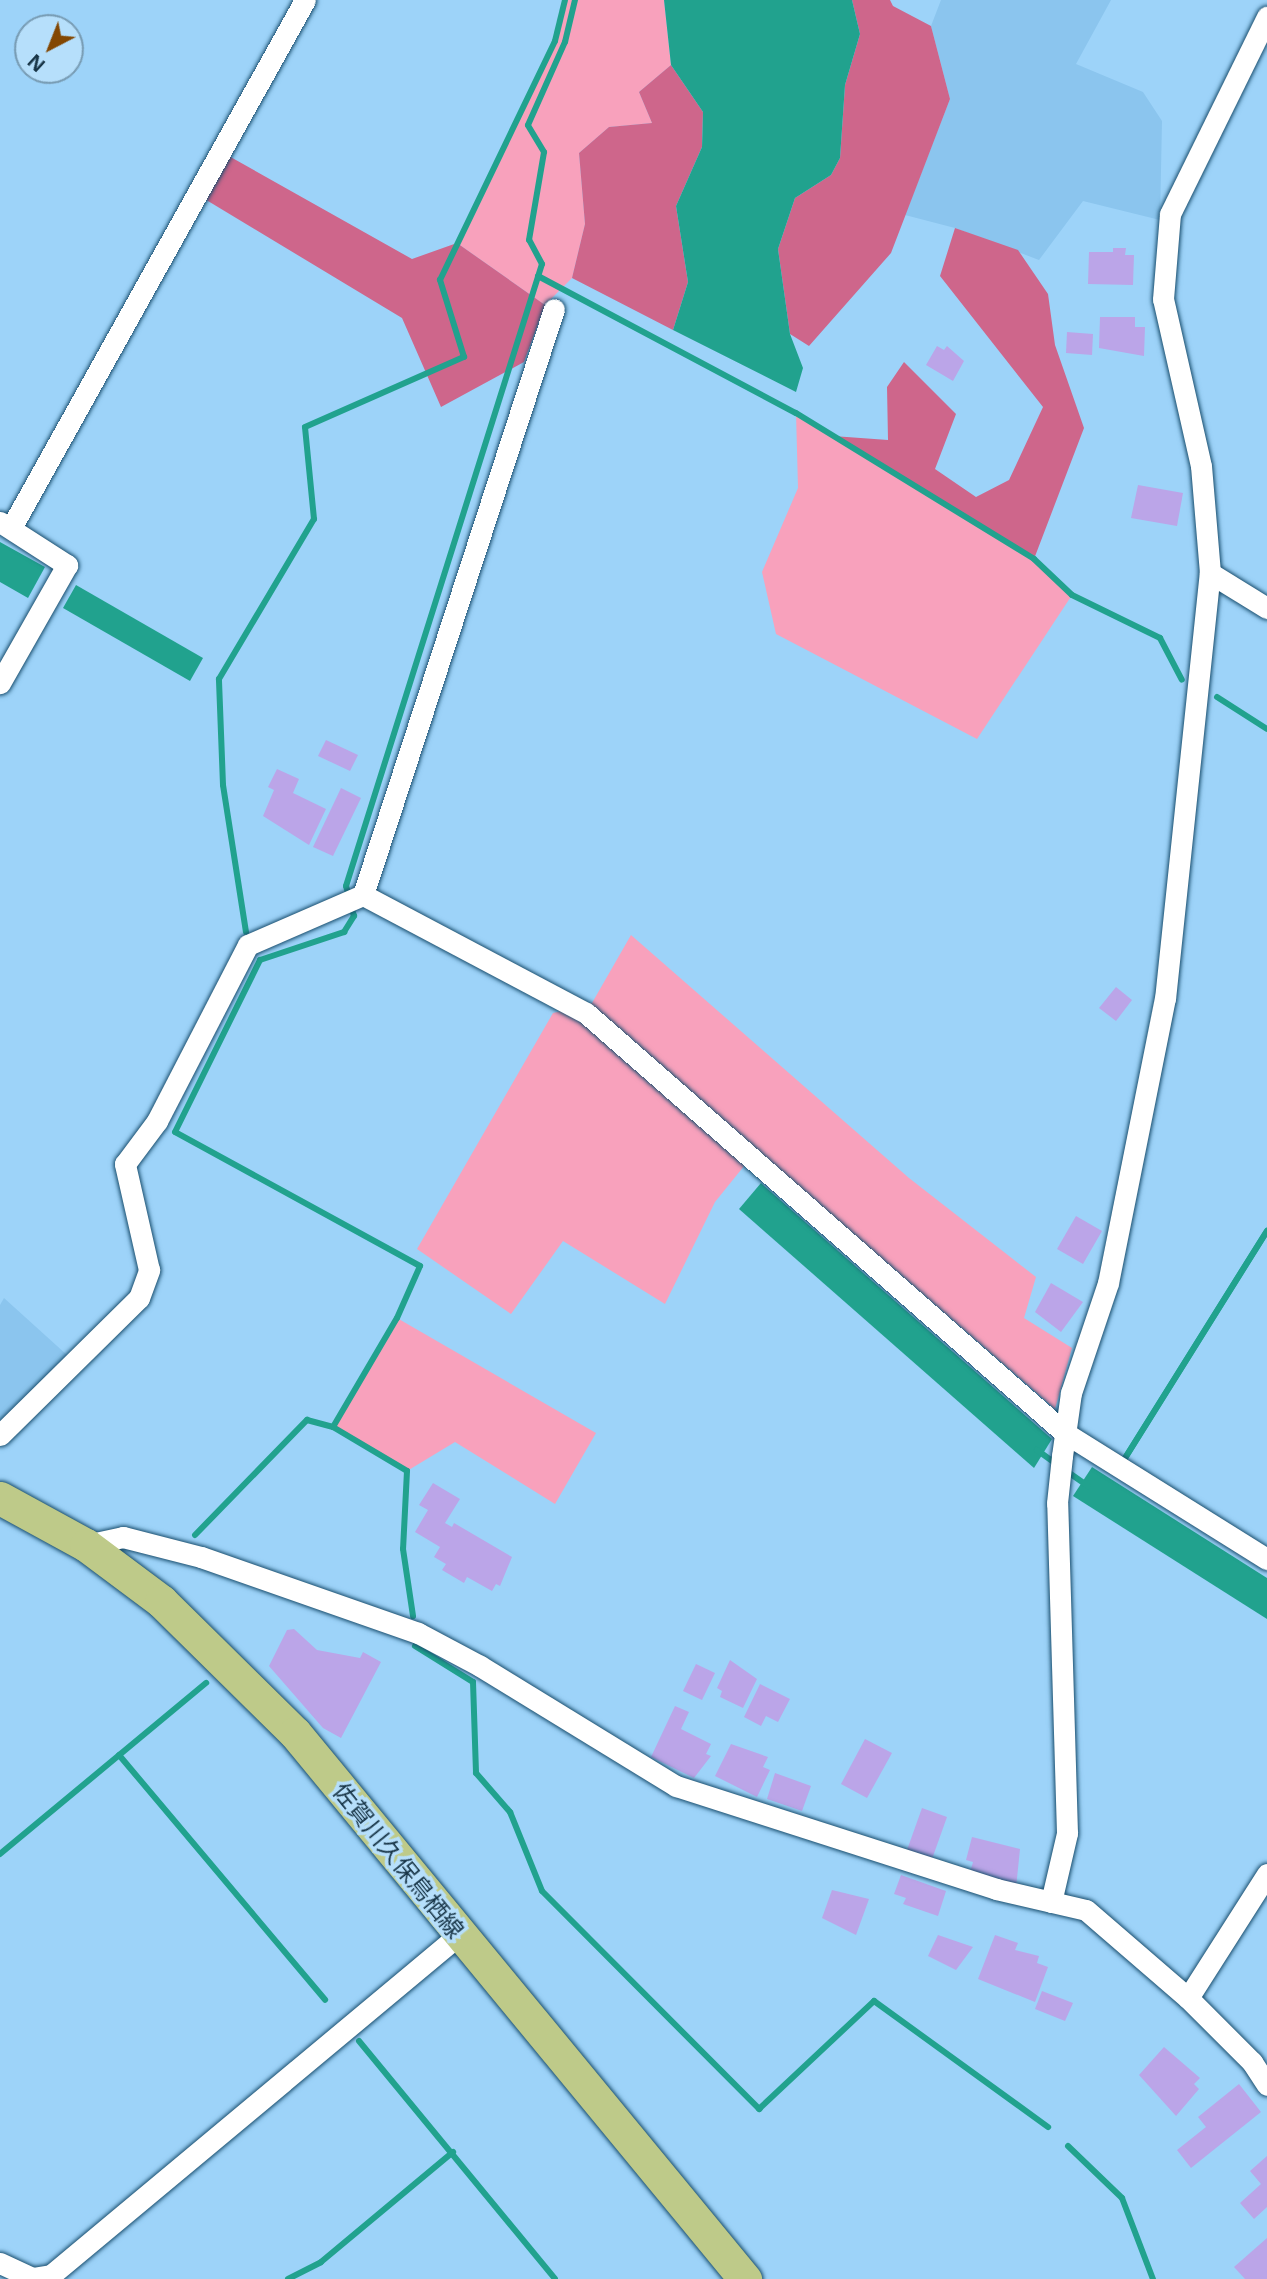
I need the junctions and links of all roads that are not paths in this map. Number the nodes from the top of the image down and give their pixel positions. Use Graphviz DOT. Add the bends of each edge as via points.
graph roads {
  1 [pos="305,0"];
  2 [pos="1267,17"];
  3 [pos="554,309"];
  4 [pos="5,525"];
  5 [pos="1210,573"];
  6 [pos="1267,608"];
  7 [pos="0,683"];
  8 [pos="363,895"];
  9 [pos="1065,1433"];
  10 [pos="0,1435"];
  11 [pos="0,1497"];
  12 [pos="86,1545"];
  13 [pos="1267,1559"];
  14 [pos="1267,1874"];
  15 [pos="1051,1902"];
  16 [pos="460,1934"];
  17 [pos="1188,1998"];
  18 [pos="1267,2085"];
  19 [pos="0,2263"];
  20 [pos="745,2279"];
  1 -- 4 [label="street"];
  2 -- 5 [label="street" via="1170,214 1163,299 1201,466"];
  3 -- 8 [label="street"];
  4 -- 7 [label="street" via="66,565"];
  5 -- 6 [label="street"];
  5 -- 9 [label="street" via="1164,999 1108,1283 1071,1393"];
  8 -- 9 [label="street" via="586,1013"];
  8 -- 10 [label="street" via="342,908 248,945 157,1121 125,1164 149,1270 139,1297"];
  9 -- 13 [label="street"];
  9 -- 15 [label="street" via="1059,1482 1067,1833"];
  11 -- 12 [label="main road, 佐賀川久保鳥栖線"];
  12 -- 15 [label="street" via="123,1537 201,1557 418,1633 481,1666 676,1786 996,1889"];
  12 -- 16 [label="main road, 佐賀川久保鳥栖線" via="161,1601 295,1733"];
  14 -- 17 [label="street"];
  15 -- 17 [label="street" via="1086,1910"];
  16 -- 19 [label="street" via="51,2275 32,2278"];
  16 -- 20 [label="main road, 佐賀川久保鳥栖線"];
  17 -- 18 [label="street" via="1252,2062"];
}
